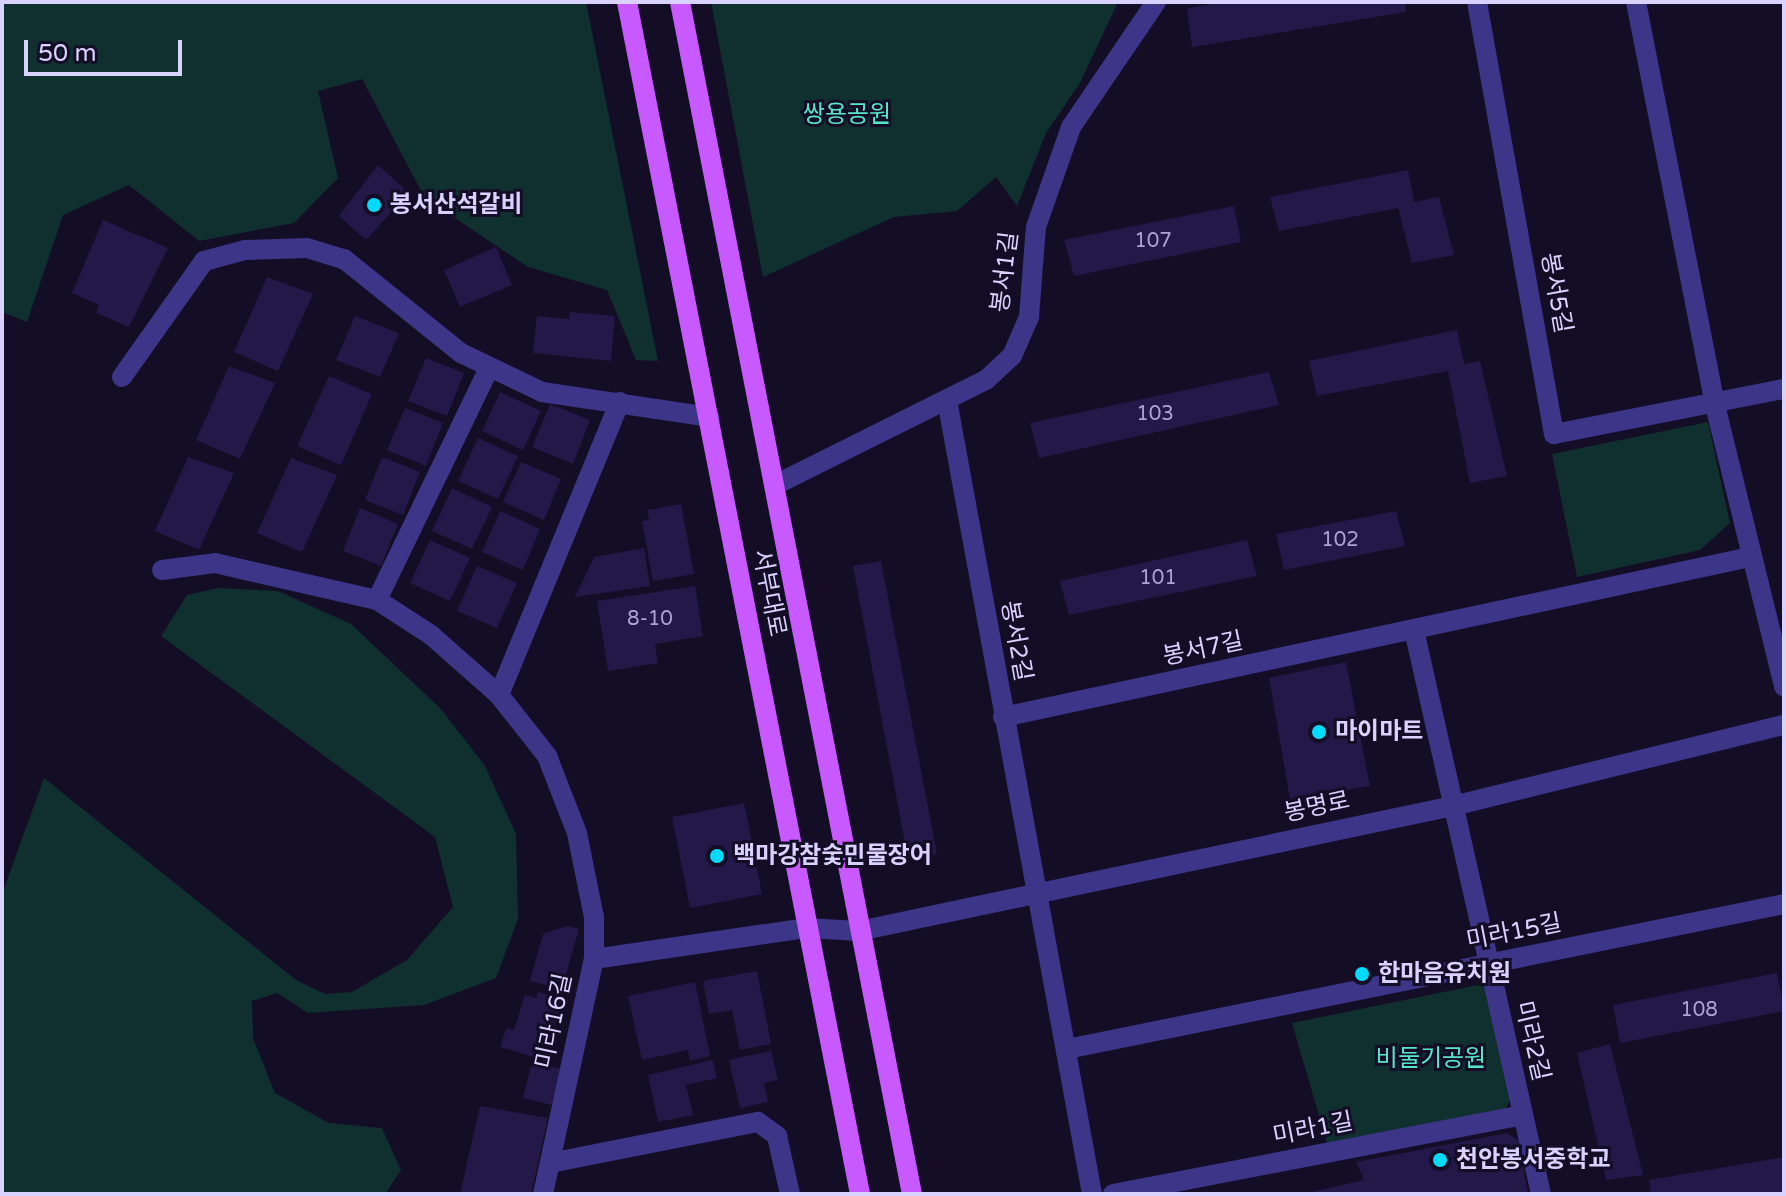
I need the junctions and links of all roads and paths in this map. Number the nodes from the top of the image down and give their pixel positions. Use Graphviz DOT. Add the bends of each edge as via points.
graph roads {
  1 [pos="627,2"];
  2 [pos="680,2"];
  3 [pos="1156,2"];
  4 [pos="1477,2"];
  5 [pos="1636,2"];
  6 [pos="489,368"];
  7 [pos="122,377"];
  8 [pos="1784,389"];
  9 [pos="947,400"];
  10 [pos="1714,401"];
  11 [pos="620,402"];
  12 [pos="709,417"];
  13 [pos="777,484"];
  14 [pos="1750,557"];
  15 [pos="162,570"];
  16 [pos="377,600"];
  17 [pos="1414,630"];
  18 [pos="1784,687"];
  19 [pos="499,695"];
  20 [pos="1003,717"];
  21 [pos="1784,725"];
  22 [pos="1453,806"];
  23 [pos="1033,892"];
  24 [pos="1784,904"];
  25 [pos="806,928"];
  26 [pos="859,931"];
  27 [pos="594,959"];
  28 [pos="1488,963"];
  29 [pos="1067,1049"];
  30 [pos="1522,1115"];
  31 [pos="550,1163"];
  32 [pos="543,1194"];
  33 [pos="790,1194"];
  34 [pos="860,1194"];
  35 [pos="912,1194"];
  36 [pos="1092,1194"];
  37 [pos="1113,1194"];
  38 [pos="1541,1194"];
  1 -- 12 [label="main road, 서부대로"];
  2 -- 13 [label="main road, 서부대로"];
  3 -- 9 [label="street, 봉서1길" via="1071,127 1036,227 1029,317 1012,356 986,380"];
  4 -- 10 [label="street, 봉서5길" via="1554,434"];
  5 -- 10 [label="street"];
  6 -- 7 [label="street" via="461,353 344,259 307,248 245,250 204,261"];
  6 -- 11 [label="street" via="542,392"];
  6 -- 16 [label="street"];
  8 -- 10 [label="street, 봉서5길"];
  9 -- 13 [label="street, 봉서1길"];
  9 -- 20 [label="street, 봉서2길"];
  10 -- 14 [label="street"];
  11 -- 12 [label="street"];
  11 -- 19 [label="street"];
  12 -- 25 [label="main road, 서부대로"];
  13 -- 26 [label="main road, 서부대로"];
  14 -- 17 [label="street, 봉서7길"];
  14 -- 18 [label="street"];
  15 -- 16 [label="street" via="215,563"];
  16 -- 19 [label="street" via="431,635"];
  17 -- 20 [label="street, 봉서7길"];
  17 -- 22 [label="street"];
  19 -- 27 [label="street" via="547,756 577,833 594,917"];
  20 -- 23 [label="street, 봉서2길"];
  21 -- 22 [label="street, 봉명로"];
  22 -- 23 [label="street, 봉명로"];
  22 -- 28 [label="street, 미라2길"];
  23 -- 26 [label="street, 봉명로"];
  23 -- 29 [label="street"];
  24 -- 28 [label="street, 미라15길"];
  25 -- 26 [label="street, 미라16길"];
  25 -- 27 [label="street, 미라16길"];
  25 -- 34 [label="main road, 서부대로"];
  26 -- 35 [label="main road, 서부대로"];
  27 -- 31 [label="street, 미라16길"];
  28 -- 29 [label="street, 미라15길"];
  28 -- 30 [label="street, 미라2길"];
  29 -- 36 [label="street"];
  30 -- 37 [label="street, 미라1길"];
  30 -- 38 [label="street, 미라2길"];
  31 -- 32 [label="street, 미라16길"];
  31 -- 33 [label="street" via="758,1122 777,1136"];
}
